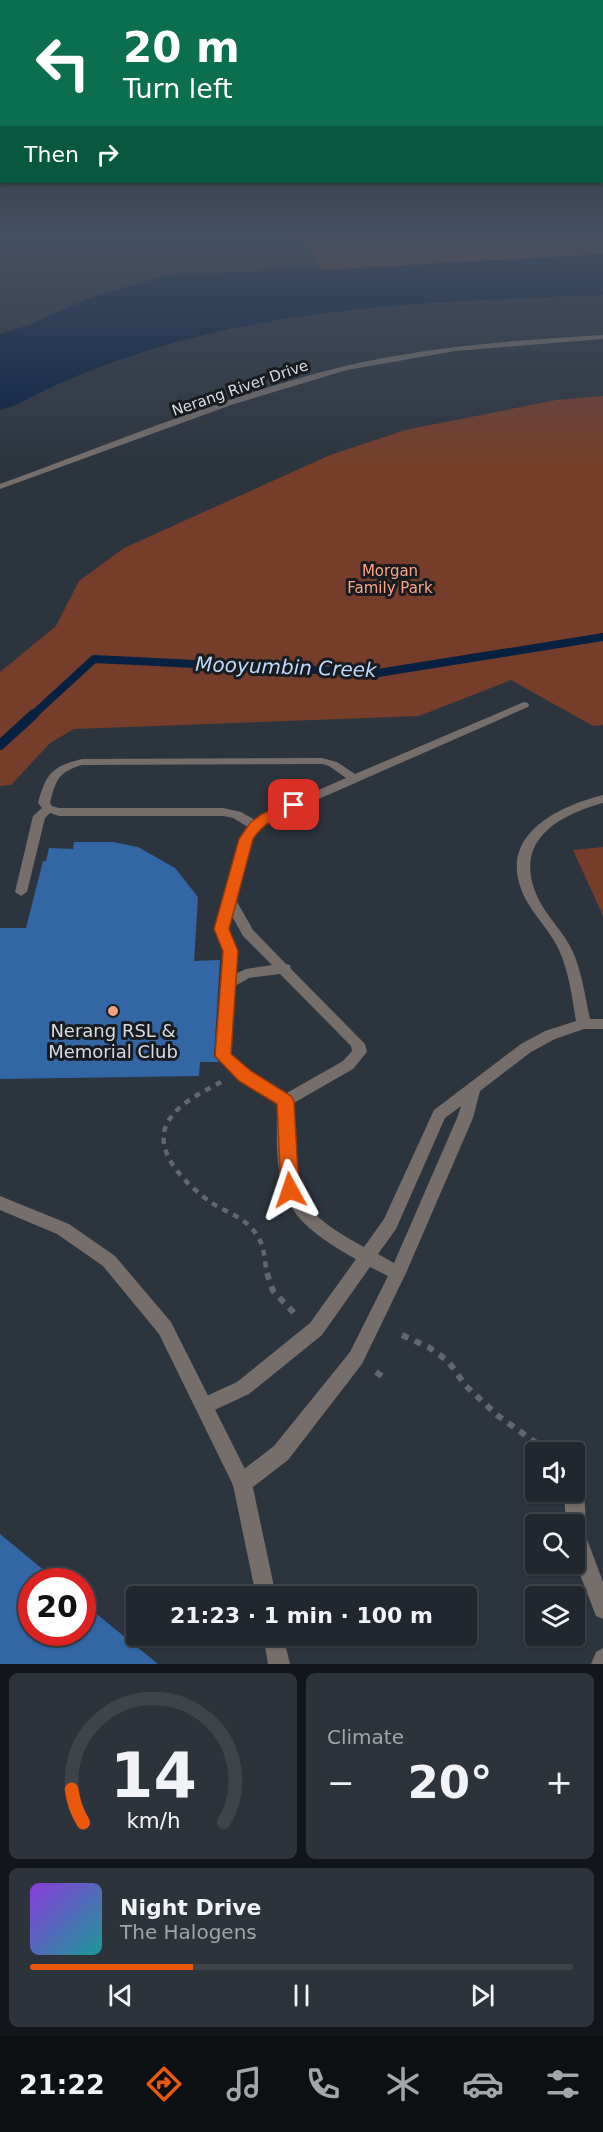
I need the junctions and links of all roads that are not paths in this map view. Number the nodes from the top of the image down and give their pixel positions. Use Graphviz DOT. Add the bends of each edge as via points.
graph roads {
  1 [pos="603,337"];
  2 [pos="0,487"];
  3 [pos="524,705"];
  4 [pos="354,779"];
  5 [pos="603,799"];
  6 [pos="48,808"];
  7 [pos="255,826"];
  8 [pos="21,892"];
  9 [pos="230,902"];
  10 [pos="285,968"];
  11 [pos="227,984"];
  12 [pos="584,1024"];
  13 [pos="603,1024"];
  14 [pos="474,1086"];
  15 [pos="285,1101"];
  16 [pos="5,1204"];
  17 [pos="368,1257"];
  18 [pos="398,1273"];
  19 [pos="206,1405"];
  20 [pos="242,1483"];
  21 [pos="575,1502"];
  22 [pos="264,1586"];
  23 [pos="603,1609"];
  24 [pos="275,1646"];
  25 [pos="603,1659"];
  26 [pos="279,1664"];
  27 [pos="602,1664"];
  1 -- 2 [label="street, Nerang River Drive" via="507,342 392,358 311,377"];
  3 -- 4 [label="street"];
  4 -- 6 [label="street" via="322,761 82,762 59,769 50,777 44,803"];
  4 -- 7 [label="street"];
  5 -- 12 [label="street" via="579,804 545,823 531,840 525,859 524,879 531,897 567,951"];
  6 -- 7 [label="street" via="73,813 223,812"];
  6 -- 8 [label="street" via="39,816"];
  7 -- 9 [label="street" via="246,839"];
  9 -- 10 [label="street" via="248,933"];
  9 -- 11 [label="street" via="222,929 230,951"];
  10 -- 11 [label="street" via="246,974"];
  10 -- 15 [label="street" via="351,1036 360,1052 348,1065"];
  11 -- 15 [label="street" via="223,1056"];
  12 -- 13 [label="street"];
  12 -- 14 [label="street" via="526,1048"];
  14 -- 17 [label="street" via="439,1114 390,1224"];
  14 -- 18 [label="street" via="465,1118"];
  15 -- 17 [label="street" via="290,1190 303,1212"];
  16 -- 19 [label="street" via="63,1229 109,1261 165,1328"];
  17 -- 18 [label="street"];
  17 -- 19 [label="street" via="316,1329 243,1388"];
  18 -- 20 [label="street" via="356,1358 281,1454"];
  19 -- 20 [label="street"];
  20 -- 22 [label="street"];
  21 -- 23 [label="street" via="577,1539"];
  24 -- 26 [label="street"];
  25 -- 27 [label="street"];
}
